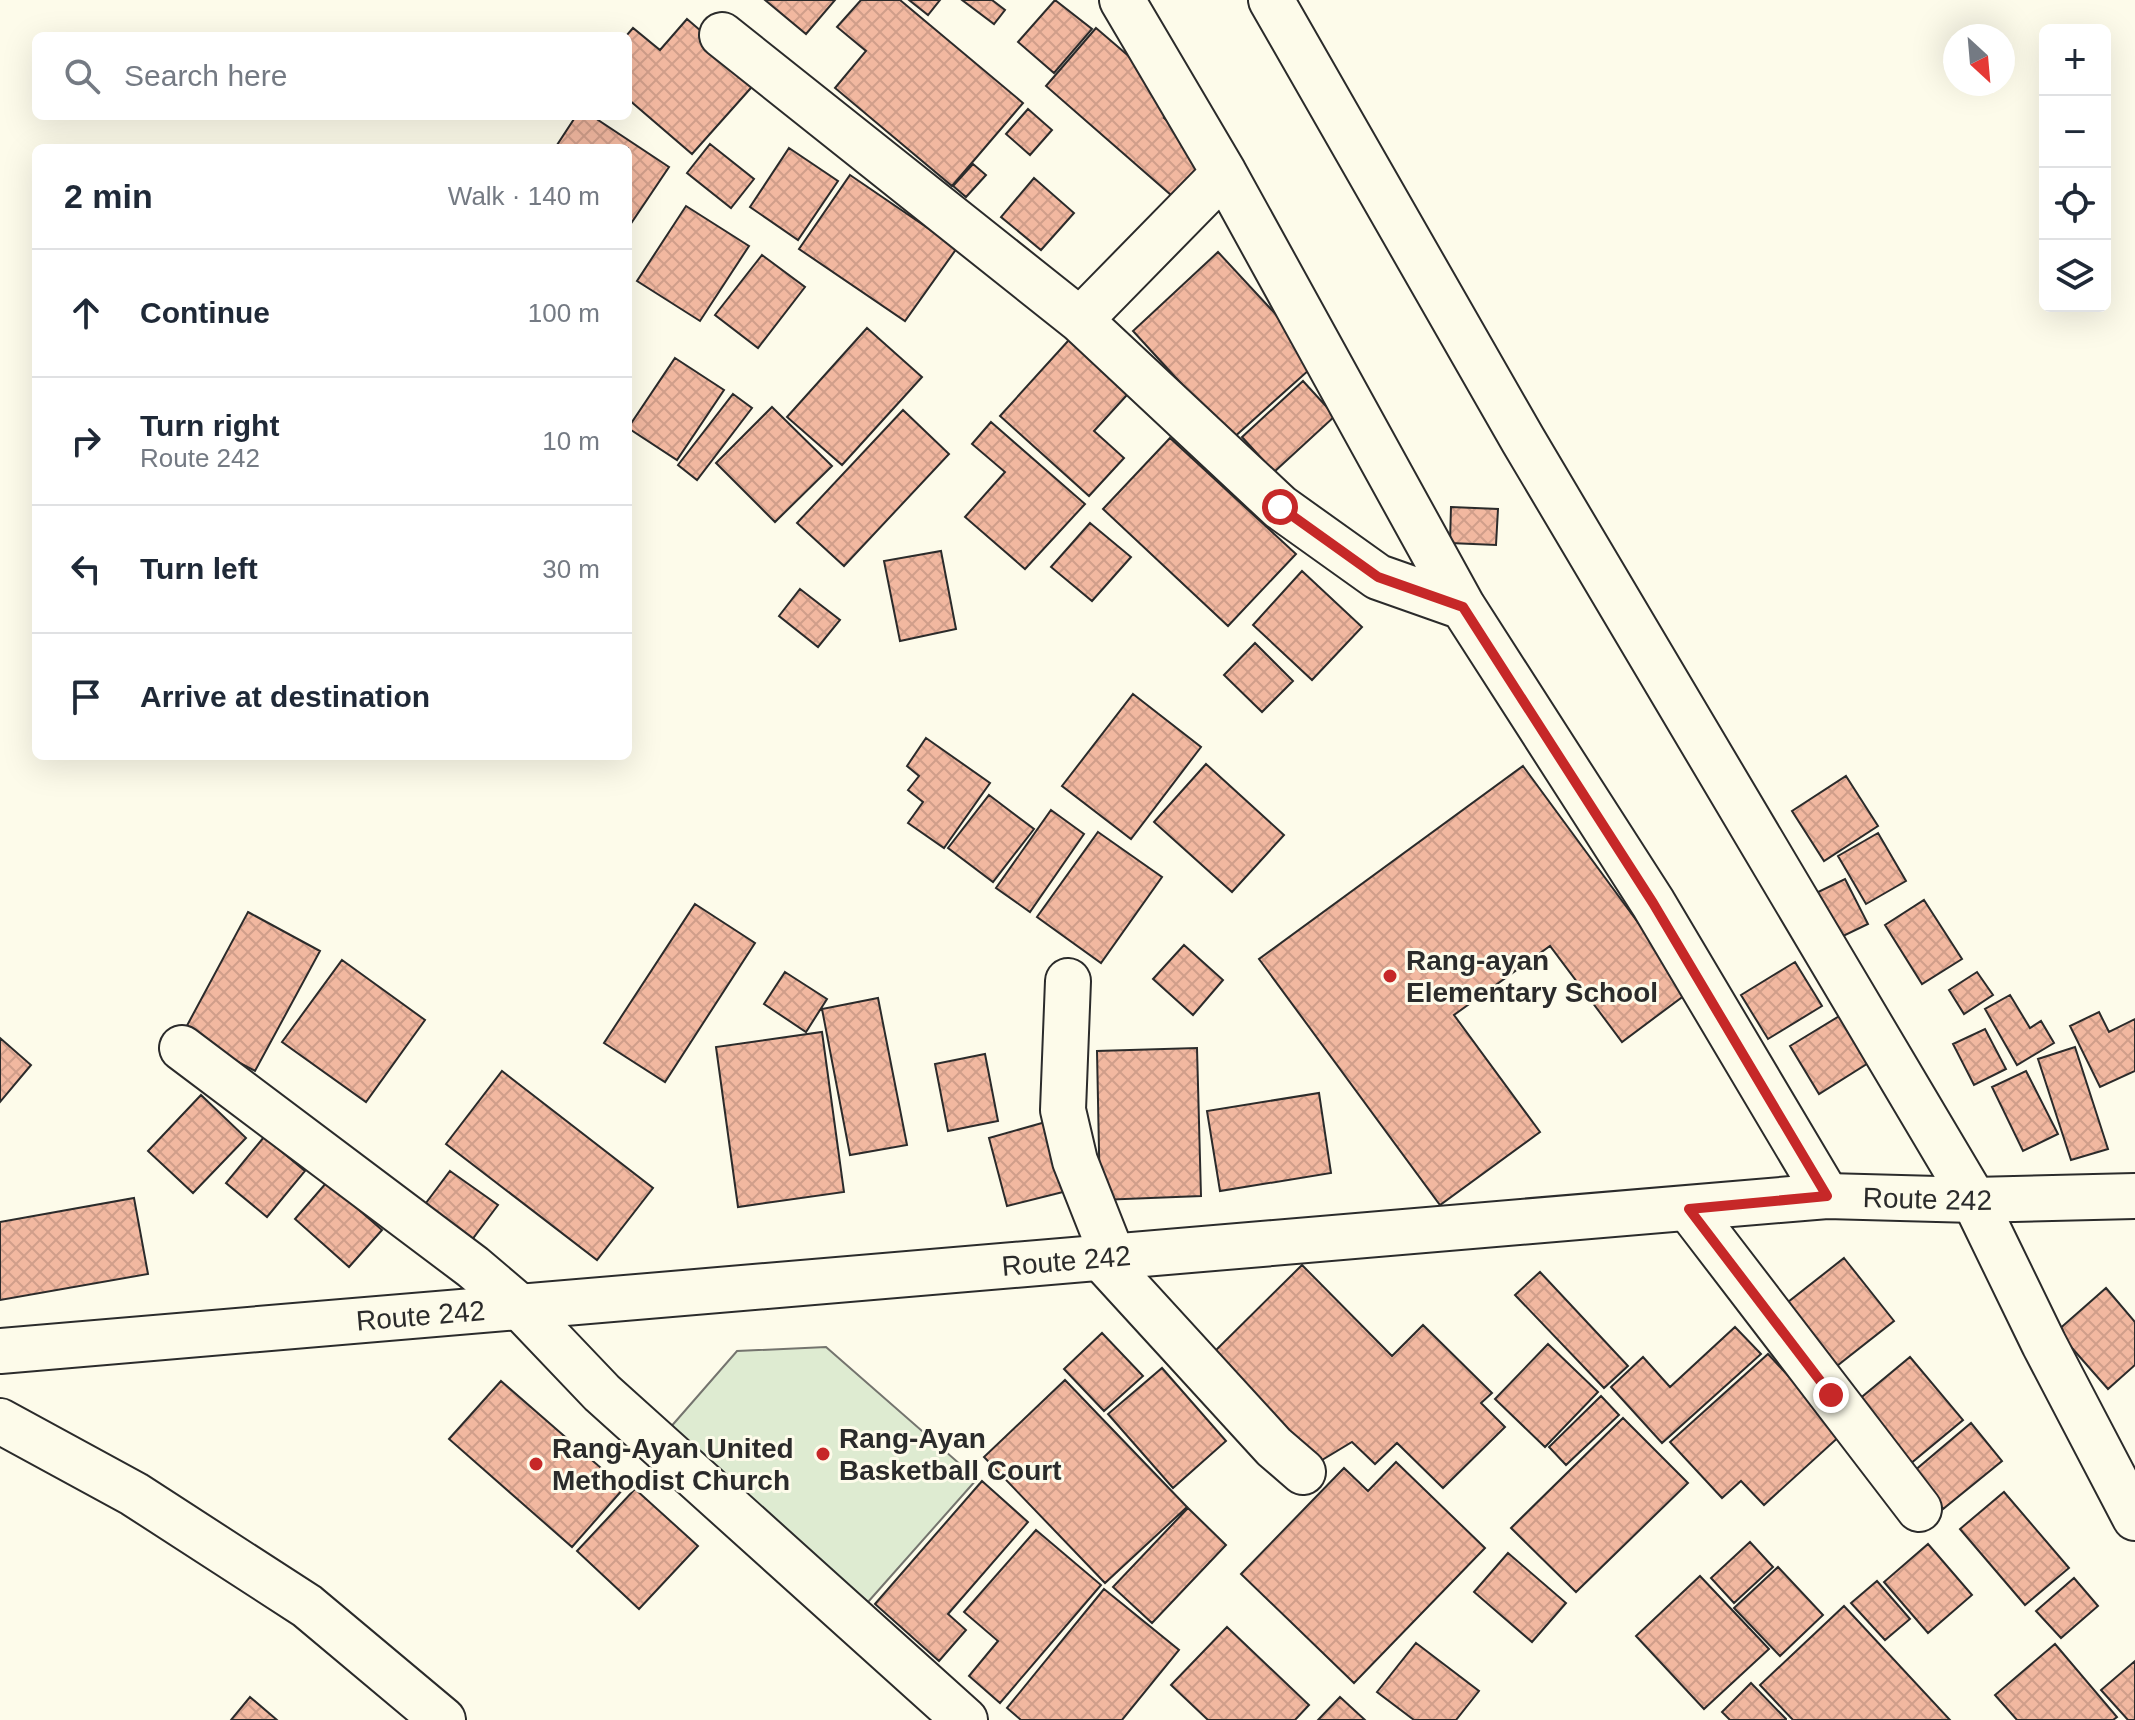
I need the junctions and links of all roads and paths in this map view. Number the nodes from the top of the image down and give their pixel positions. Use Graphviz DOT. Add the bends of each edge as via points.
graph roads {
  1 [pos="1122,0"];
  2 [pos="1271,0"];
  3 [pos="722,35"];
  4 [pos="1224,173"];
  5 [pos="1080,320"];
  6 [pos="1463,607"];
  7 [pos="1068,981"];
  8 [pos="182,1048"];
  9 [pos="1827,1196"];
  10 [pos="2135,1196"];
  11 [pos="1974,1200"];
  12 [pos="1689,1209"];
  13 [pos="1107,1257"];
  14 [pos="520,1307"];
  15 [pos="0,1351"];
  16 [pos="0,1421"];
  17 [pos="1303,1472"];
  18 [pos="1919,1509"];
  19 [pos="2135,1518"];
  20 [pos="443,1720"];
  21 [pos="965,1720"];
  1 -- 4 [label="street"];
  2 -- 11 [label="street" via="1523,440"];
  3 -- 5 [label="street"];
  4 -- 5 [label="street"];
  4 -- 6 [label="street"];
  5 -- 6 [label="street" via="1280,507 1378,577"];
  6 -- 9 [label="street" via="1653,903"];
  7 -- 13 [label="street" via="1063,1110"];
  8 -- 14 [label="street"];
  9 -- 11 [label="street, Route 242"];
  9 -- 12 [label="street, Route 242"];
  10 -- 11 [label="street, Route 242"];
  11 -- 19 [label="street"];
  12 -- 13 [label="street, Route 242"];
  12 -- 18 [label="street"];
  13 -- 14 [label="street, Route 242"];
  13 -- 17 [label="street" via="1274,1447"];
  14 -- 15 [label="street, Route 242"];
  14 -- 21 [label="street" via="602,1393"];
  16 -- 20 [label="street" via="134,1494 307,1606"];
}
